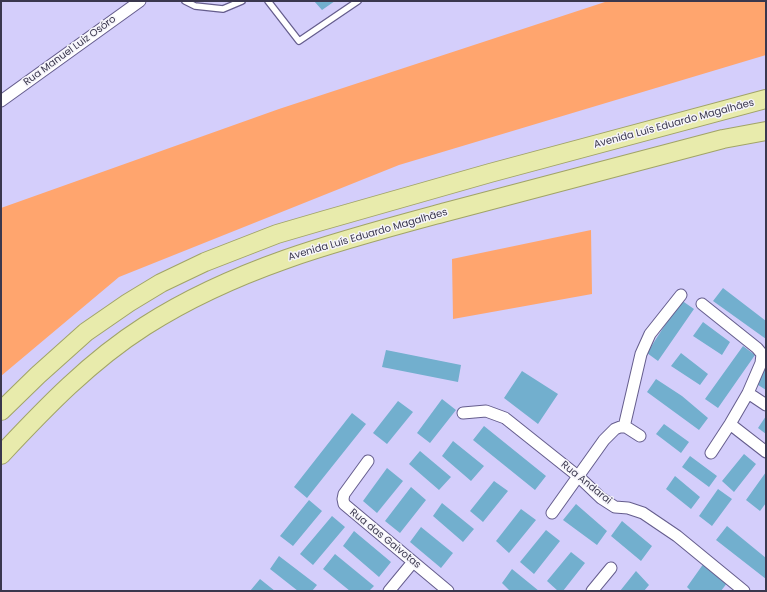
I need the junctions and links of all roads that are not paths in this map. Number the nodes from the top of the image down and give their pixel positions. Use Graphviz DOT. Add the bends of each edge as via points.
graph roads {
  1 [pos="140,1"];
  2 [pos="185,1"];
  3 [pos="242,1"];
  4 [pos="268,1"];
  5 [pos="358,1"];
  6 [pos="766,99"];
  7 [pos="1,101"];
  8 [pos="766,131"];
  9 [pos="682,295"];
  10 [pos="702,304"];
  11 [pos="748,393"];
  12 [pos="766,405"];
  13 [pos="1,411"];
  14 [pos="463,413"];
  15 [pos="730,424"];
  16 [pos="624,427"];
  17 [pos="640,436"];
  18 [pos="766,452"];
  19 [pos="711,453"];
  20 [pos="1,455"];
  21 [pos="368,461"];
  22 [pos="578,477"];
  23 [pos="552,513"];
  24 [pos="413,562"];
  25 [pos="611,568"];
  26 [pos="389,591"];
  27 [pos="448,591"];
  28 [pos="592,591"];
  29 [pos="744,591"];
  1 -- 7 [label="street, Rua Manuel Luiz Osóro"];
  2 -- 3 [label="lane" via="195,6 223,9"];
  4 -- 5 [label="lane" via="299,41"];
  6 -- 13 [label="main road, Avenida Luís Eduardo Magalhães" via="497,171 277,234 206,262 161,283 86,332"];
  8 -- 20 [label="main road, Avenida Luís Eduardo Magalhães" via="723,139 362,235 246,273 145,326 97,362 42,411"];
  9 -- 16 [label="street" via="650,334 641,354"];
  10 -- 11 [label="street" via="762,354 761,363"];
  11 -- 12 [label="street"];
  11 -- 15 [label="street"];
  14 -- 22 [label="street, Rua Andarai" via="486,411 505,418"];
  15 -- 18 [label="street"];
  15 -- 19 [label="street"];
  16 -- 17 [label="street"];
  16 -- 22 [label="street" via="615,429 604,440"];
  21 -- 24 [label="street, Rua das Gaivotas" via="344,494 344,504"];
  22 -- 23 [label="street"];
  22 -- 29 [label="street, Rua Andarai" via="615,507 643,513 677,536"];
  24 -- 26 [label="street"];
  24 -- 27 [label="street, Rua das Gaivotas"];
  25 -- 28 [label="street"];
}
